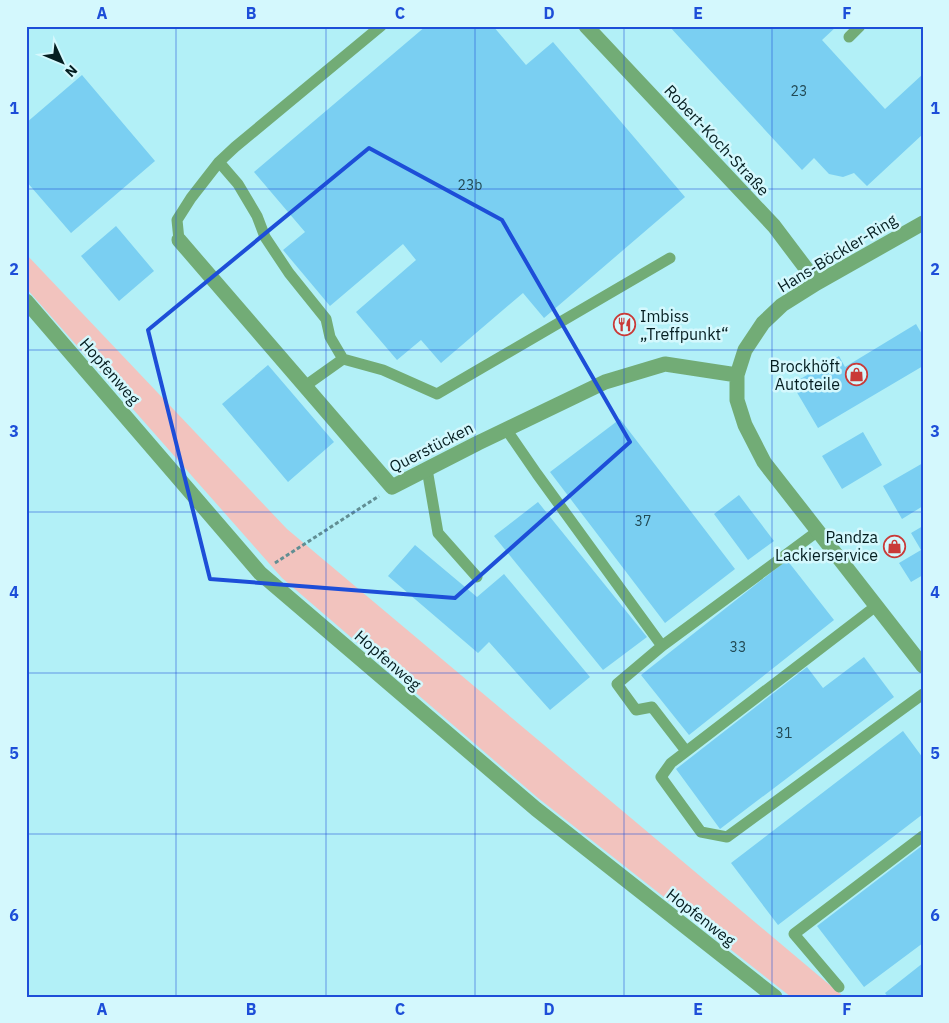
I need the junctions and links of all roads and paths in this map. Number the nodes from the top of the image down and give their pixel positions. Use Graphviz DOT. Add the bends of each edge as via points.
graph roads {
  1 [pos="381,26"];
  2 [pos="586,26"];
  3 [pos="860,26"];
  4 [pos="848,37"];
  5 [pos="219,162"];
  6 [pos="923,223"];
  7 [pos="179,240"];
  8 [pos="670,258"];
  9 [pos="817,283"];
  10 [pos="26,301"];
  11 [pos="344,359"];
  12 [pos="737,375"];
  13 [pos="305,386"];
  14 [pos="506,429"];
  15 [pos="427,468"];
  16 [pos="392,487"];
  17 [pos="818,531"];
  18 [pos="260,573"];
  19 [pos="477,578"];
  20 [pos="876,606"];
  21 [pos="662,646"];
  22 [pos="923,666"];
  23 [pos="923,694"];
  24 [pos="686,751"];
  25 [pos="923,836"];
  26 [pos="839,987"];
  27 [pos="775,997"];
  1 -- 5 [label="lane"];
  2 -- 9 [label="street, Robert-Koch-Straße" via="774,226"];
  3 -- 4 [label="lane"];
  5 -- 7 [label="lane" via="177,220"];
  5 -- 11 [label="lane" via="238,184 265,237 326,319 330,337"];
  6 -- 9 [label="street, Hans-Böckler-Ring"];
  7 -- 13 [label="street, Querstücken"];
  8 -- 11 [label="lane" via="438,394 384,370"];
  9 -- 12 [label="street, Hans-Böckler-Ring" via="782,305 763,323 745,350"];
  10 -- 18 [label="street, Hopfenweg"];
  11 -- 13 [label="lane"];
  12 -- 14 [label="street, Querstücken" via="665,364 604,382"];
  12 -- 17 [label="street, Hans-Böckler-Ring" via="737,400 745,426 764,462"];
  13 -- 16 [label="street, Querstücken"];
  14 -- 15 [label="street, Querstücken"];
  14 -- 21 [label="lane"];
  15 -- 16 [label="street, Querstücken"];
  15 -- 19 [label="lane" via="438,532"];
  16 -- 18 [label="path"];
  17 -- 20 [label="street, Hans-Böckler-Ring"];
  17 -- 21 [label="lane"];
  18 -- 27 [label="street, Hopfenweg" via="536,809"];
  20 -- 22 [label="street, Hans-Böckler-Ring"];
  20 -- 24 [label="lane"];
  21 -- 24 [label="lane" via="617,684 636,710 652,707"];
  23 -- 24 [label="lane" via="726,837 701,832 661,777 670,763"];
  25 -- 26 [label="lane" via="794,934"];
}
